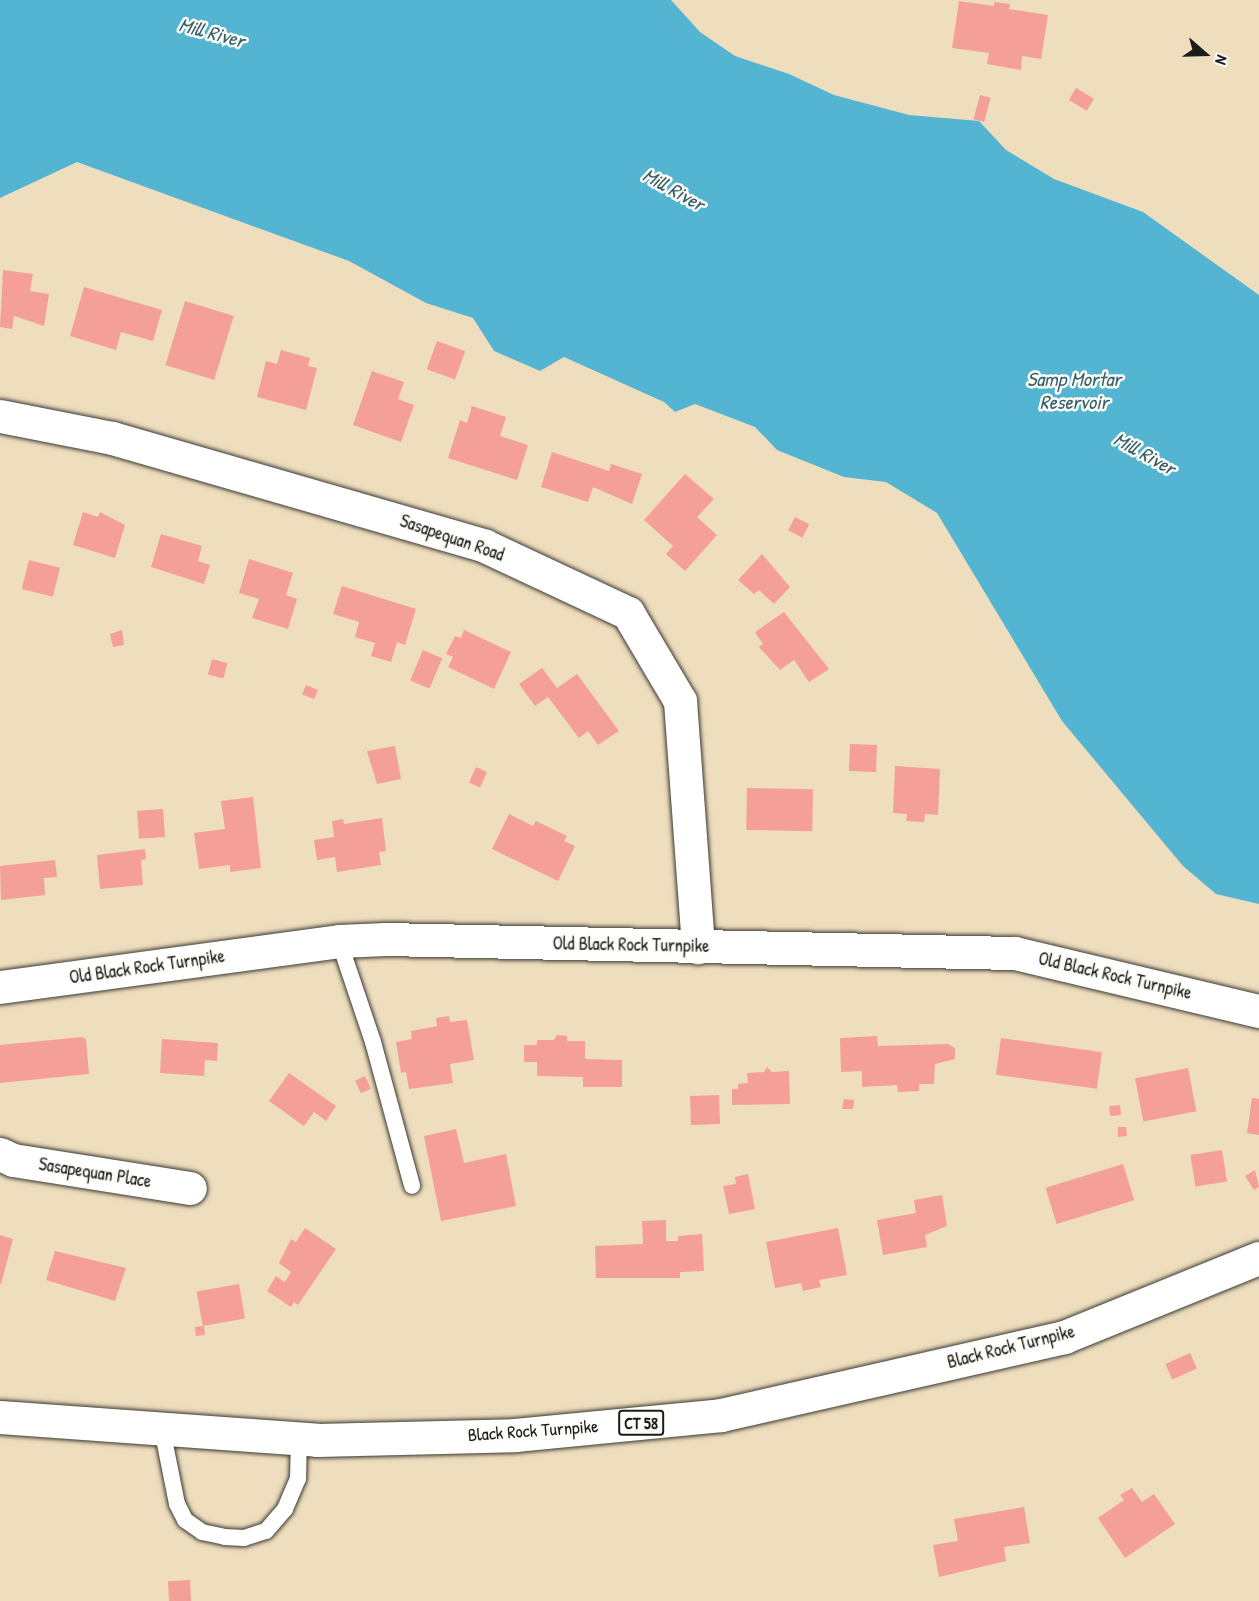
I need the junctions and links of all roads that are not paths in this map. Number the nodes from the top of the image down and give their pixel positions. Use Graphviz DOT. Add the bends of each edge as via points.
graph roads {
  1 [pos="0,416"];
  2 [pos="339,941"];
  3 [pos="698,947"];
  4 [pos="0,987"];
  5 [pos="1259,1011"];
  6 [pos="0,1154"];
  7 [pos="412,1186"];
  8 [pos="190,1188"];
  9 [pos="1259,1258"];
  10 [pos="0,1417"];
  11 [pos="162,1429"];
  12 [pos="299,1439"];
  1 -- 3 [label="street, Sasapequan Road" via="112,438 485,546 628,614 680,701"];
  2 -- 3 [label="street, Old Black Rock Turnpike"];
  2 -- 4 [label="street, Old Black Rock Turnpike"];
  2 -- 7 [label="lane" via="373,1042"];
  3 -- 5 [label="street, Old Black Rock Turnpike" via="1015,953"];
  6 -- 8 [label="street, Sasapequan Place" via="13,1160"];
  9 -- 12 [label="street, Black Rock Turnpike / CT 58" via="1064,1337 721,1415 514,1435"];
  10 -- 11 [label="street, Black Rock Turnpike / CT 58"];
  11 -- 12 [label="street, Black Rock Turnpike / CT 58"];
  11 -- 12 [label="lane" via="177,1504 185,1520 202,1532 225,1537 244,1538 266,1531 285,1509 298,1479"];
}
